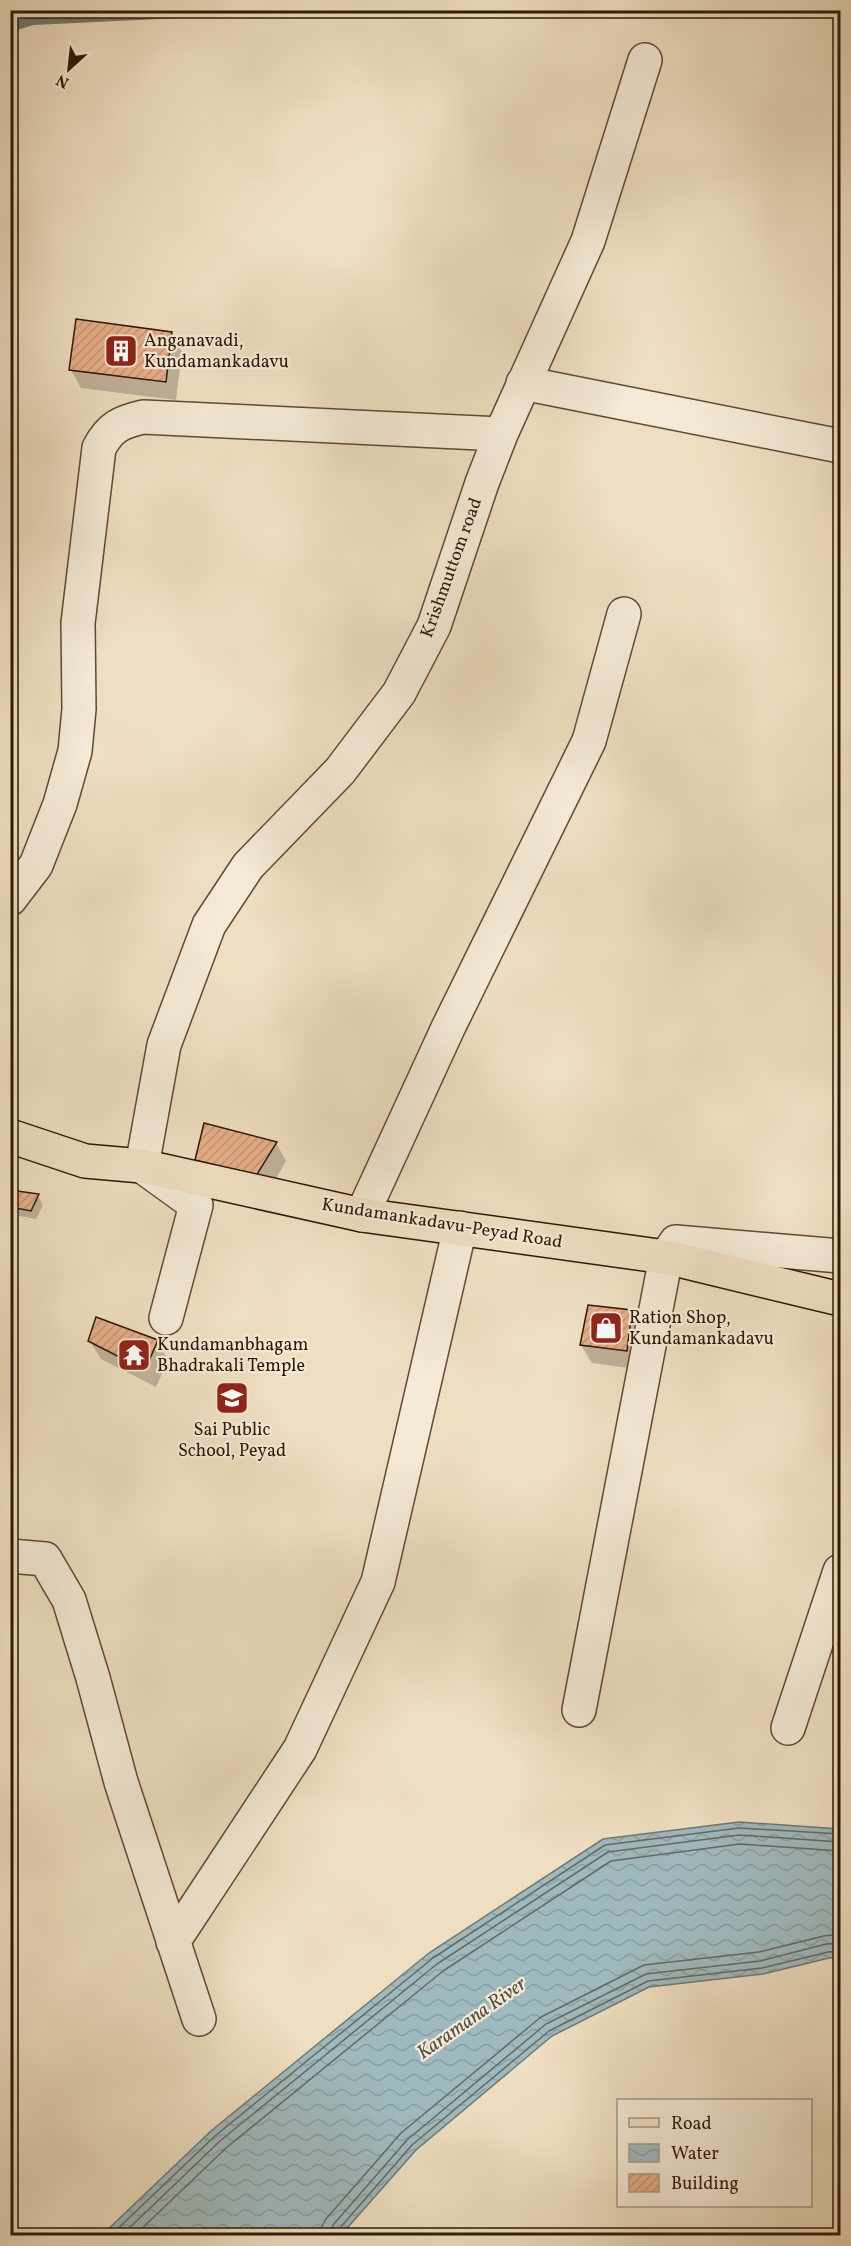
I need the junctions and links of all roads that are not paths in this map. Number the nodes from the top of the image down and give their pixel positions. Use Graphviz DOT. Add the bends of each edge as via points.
graph roads {
  1 [pos="645,60"];
  2 [pos="523,383"];
  3 [pos="501,434"];
  4 [pos="840,446"];
  5 [pos="624,614"];
  6 [pos="10,899"];
  7 [pos="10,1136"];
  8 [pos="142,1166"];
  9 [pos="362,1215"];
  10 [pos="460,1228"];
  11 [pos="840,1256"];
  12 [pos="666,1257"];
  13 [pos="840,1299"];
  14 [pos="166,1318"];
  15 [pos="10,1556"];
  16 [pos="840,1571"];
  17 [pos="579,1710"];
  18 [pos="788,1728"];
  19 [pos="173,1942"];
  20 [pos="199,2019"];
  1 -- 2 [label="street, Krishmuttom road" via="588,241"];
  2 -- 3 [label="street, Krishmuttom road"];
  2 -- 4 [label="street"];
  3 -- 6 [label="street" via="143,417 125,421 106,434 99,448 78,623 79,709 75,751 36,865"];
  3 -- 8 [label="street, Krishmuttom road" via="434,626 399,693 340,771 248,866 208,925 164,1044"];
  5 -- 9 [label="street" via="589,741 448,1028"];
  7 -- 8 [label="main road, Kundamankadavu-Peyad Road" via="86,1161"];
  8 -- 9 [label="main road, Kundamankadavu-Peyad Road"];
  8 -- 14 [label="street" via="196,1205"];
  9 -- 10 [label="main road, Kundamankadavu-Peyad Road"];
  10 -- 12 [label="main road, Kundamankadavu-Peyad Road"];
  10 -- 19 [label="street" via="378,1582 300,1749"];
  11 -- 12 [label="street" via="676,1242"];
  12 -- 13 [label="main road, Kundamankadavu-Peyad Road"];
  12 -- 17 [label="street"];
  15 -- 19 [label="street" via="45,1558 69,1600 121,1782"];
  16 -- 18 [label="street"];
  19 -- 20 [label="street"];
}
